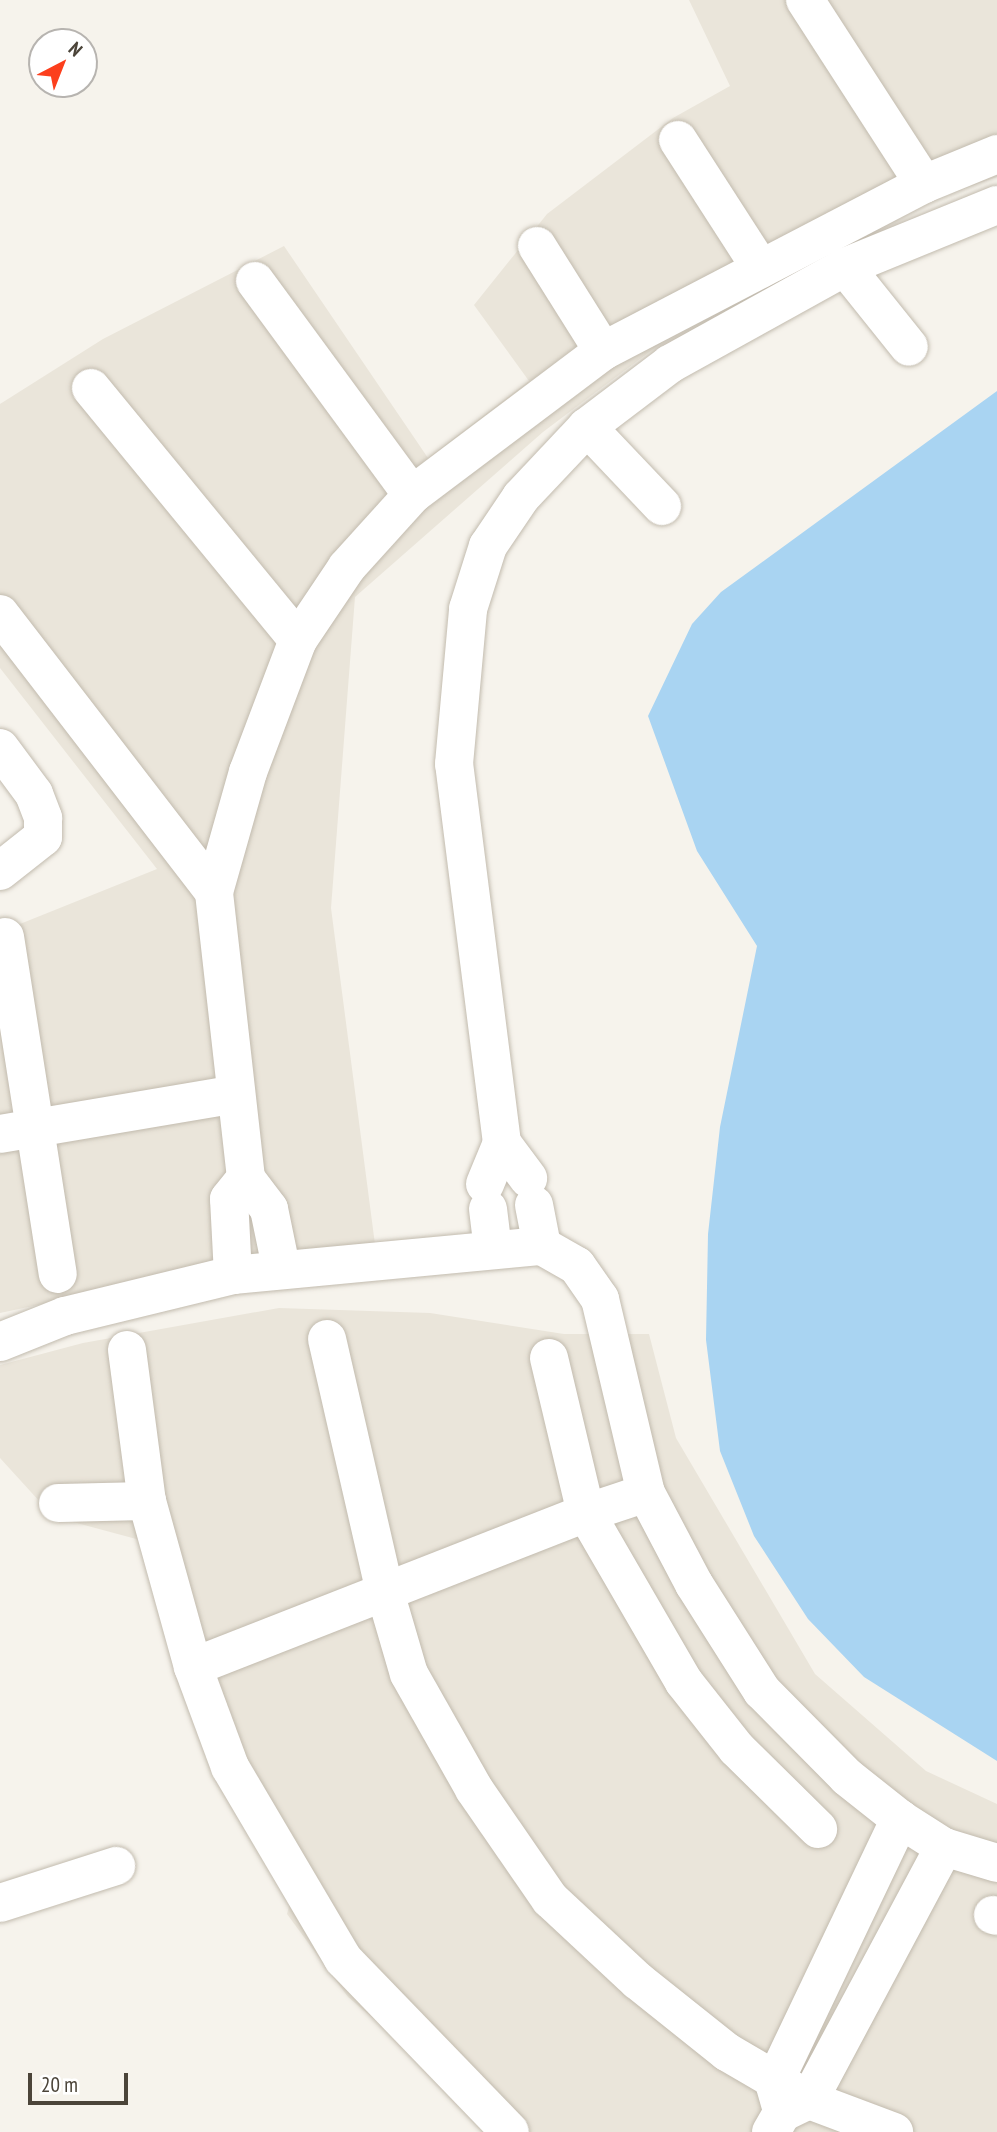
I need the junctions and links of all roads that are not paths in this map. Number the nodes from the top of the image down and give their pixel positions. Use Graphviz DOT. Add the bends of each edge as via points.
graph roads {
  1 [pos="805,0"];
  2 [pos="678,140"];
  3 [pos="997,154"];
  4 [pos="924,184"];
  5 [pos="997,205"];
  6 [pos="537,246"];
  7 [pos="845,267"];
  8 [pos="761,269"];
  9 [pos="255,281"];
  10 [pos="909,347"];
  11 [pos="603,351"];
  12 [pos="91,388"];
  13 [pos="587,426"];
  14 [pos="412,495"];
  15 [pos="662,506"];
  16 [pos="0,614"];
  17 [pos="298,640"];
  18 [pos="0,748"];
  19 [pos="0,871"];
  20 [pos="214,892"];
  21 [pos="5,937"];
  22 [pos="236,1094"];
  23 [pos="18,1131"];
  24 [pos="502,1143"];
  25 [pos="246,1178"];
  26 [pos="542,1246"];
  27 [pos="493,1248"];
  28 [pos="281,1267"];
  29 [pos="58,1273"];
  30 [pos="233,1275"];
  31 [pos="327,1339"];
  32 [pos="0,1342"];
  33 [pos="127,1350"];
  34 [pos="549,1358"];
  35 [pos="646,1493"];
  36 [pos="147,1501"];
  37 [pos="58,1503"];
  38 [pos="586,1513"];
  39 [pos="385,1592"];
  40 [pos="193,1667"];
  41 [pos="900,1819"];
  42 [pos="818,1829"];
  43 [pos="944,1847"];
  44 [pos="997,1863"];
  45 [pos="116,1866"];
  46 [pos="0,1903"];
  47 [pos="845,1939"];
  48 [pos="888,1958"];
  49 [pos="784,2107"];
  50 [pos="510,2132"];
  51 [pos="894,2132"];
  1 -- 4 [label="street"];
  2 -- 8 [label="street"];
  3 -- 4 [label="street"];
  4 -- 8 [label="street"];
  5 -- 7 [label="street"];
  6 -- 11 [label="street"];
  7 -- 10 [label="street"];
  7 -- 13 [label="street" via="670,363"];
  8 -- 11 [label="street"];
  9 -- 14 [label="street"];
  11 -- 14 [label="street"];
  12 -- 17 [label="street"];
  13 -- 15 [label="street"];
  13 -- 24 [label="street" via="522,497 488,546 468,609 454,764"];
  14 -- 17 [label="street" via="347,567"];
  16 -- 20 [label="street"];
  17 -- 20 [label="street" via="248,772"];
  18 -- 19 [label="street" via="34,794 43,818 43,837"];
  20 -- 22 [label="street"];
  21 -- 23 [label="street"];
  22 -- 23 [label="street"];
  22 -- 25 [label="street"];
  23 -- 29 [label="street"];
  24 -- 26 [label="street" via="531,1192"];
  24 -- 27 [label="street" via="487,1197"];
  25 -- 28 [label="street" via="269,1209"];
  25 -- 30 [label="street" via="229,1199"];
  26 -- 27 [label="street"];
  26 -- 35 [label="street" via="577,1265 600,1299"];
  27 -- 28 [label="street"];
  28 -- 30 [label="street"];
  30 -- 32 [label="street" via="65,1316"];
  31 -- 39 [label="street"];
  33 -- 36 [label="street"];
  34 -- 38 [label="street"];
  35 -- 38 [label="street"];
  35 -- 41 [label="street" via="694,1584 762,1691 847,1777"];
  36 -- 37 [label="street"];
  36 -- 40 [label="street"];
  38 -- 39 [label="street"];
  38 -- 42 [label="street" via="684,1682 737,1749"];
  39 -- 40 [label="street"];
  39 -- 49 [label="street" via="409,1674 474,1789 550,1899"];
  40 -- 50 [label="street" via="229,1767 343,1959"];
  41 -- 43 [label="street"];
  41 -- 47 [label="street"];
  43 -- 44 [label="street"];
  43 -- 48 [label="street"];
  45 -- 46 [label="street"];
  47 -- 48 [label="street"];
  47 -- 49 [label="street"];
  48 -- 49 [label="street"];
  49 -- 51 [label="street"];
}
